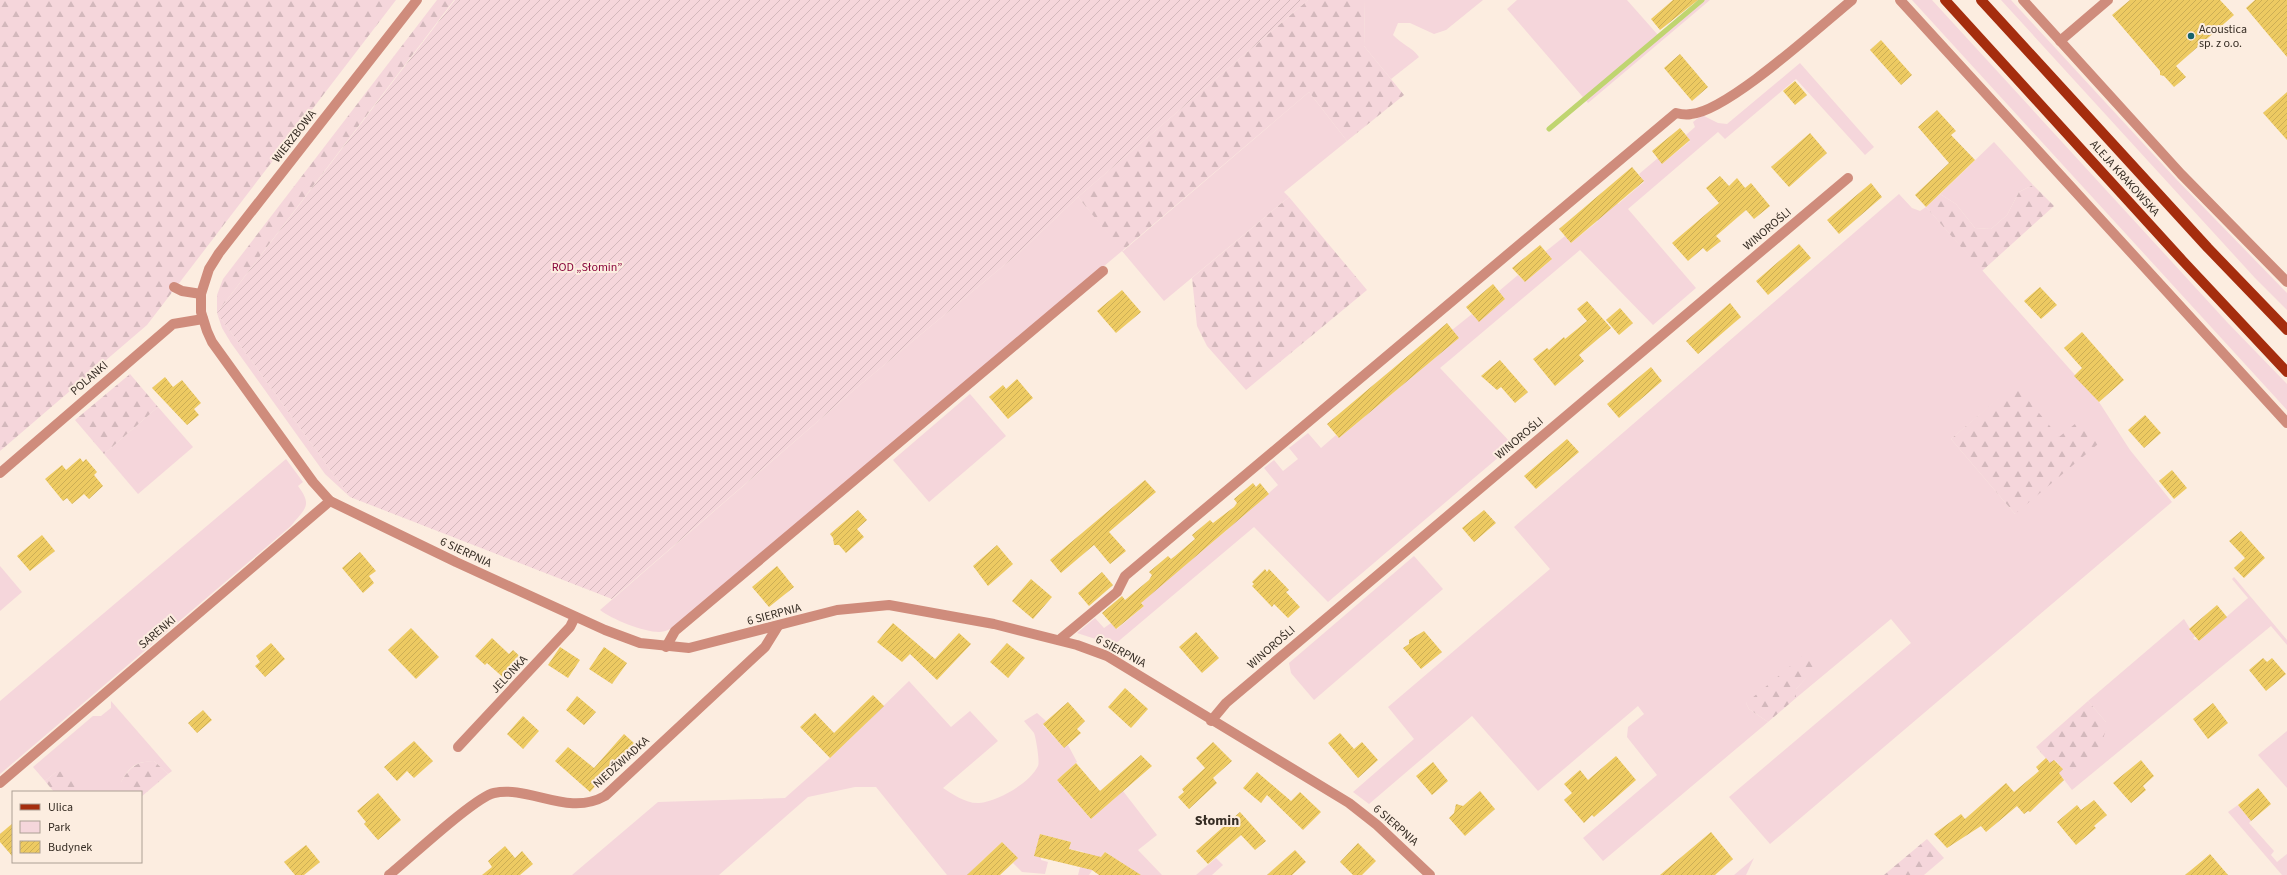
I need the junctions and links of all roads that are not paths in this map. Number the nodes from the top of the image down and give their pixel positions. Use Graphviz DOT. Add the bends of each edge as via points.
graph roads {
  1 [pos="417,0"];
  2 [pos="1852,0"];
  3 [pos="1900,0"];
  4 [pos="1945,0"];
  5 [pos="1981,0"];
  6 [pos="2023,0"];
  7 [pos="2108,0"];
  8 [pos="2060,41"];
  9 [pos="1848,178"];
  10 [pos="1103,271"];
  11 [pos="2287,282"];
  12 [pos="174,286"];
  13 [pos="201,294"];
  14 [pos="203,319"];
  15 [pos="2287,330"];
  16 [pos="2287,372"];
  17 [pos="2287,423"];
  18 [pos="0,472"];
  19 [pos="330,501"];
  20 [pos="575,617"];
  21 [pos="778,626"];
  22 [pos="1059,640"];
  23 [pos="666,647"];
  24 [pos="1211,721"];
  25 [pos="458,747"];
  26 [pos="0,783"];
  27 [pos="389,875"];
  28 [pos="1430,875"];
  1 -- 13 [label="street, WIERZBOWA" via="219,253 209,269"];
  2 -- 22 [label="street" via="1755,80 1722,101 1692,114 1676,113 1125,576 1117,592"];
  3 -- 17 [label="street"];
  4 -- 16 [label="main road, ALEJA KRAKOWSKA"];
  5 -- 15 [label="main road, ALEJA KRAKOWSKA" via="2208,248"];
  6 -- 8 [label="street"];
  7 -- 8 [label="street"];
  8 -- 11 [label="street" via="2181,174"];
  9 -- 24 [label="street, WINOROŚLI" via="1363,585 1226,703"];
  10 -- 23 [label="street" via="676,631"];
  12 -- 13 [label="street" via="182,291"];
  13 -- 14 [label="street, 6 SIERPNIA"];
  14 -- 18 [label="street, POLANKI" via="173,324"];
  14 -- 19 [label="street, 6 SIERPNIA" via="212,342 313,482"];
  19 -- 20 [label="street, 6 SIERPNIA"];
  19 -- 26 [label="street, SARENKI"];
  20 -- 23 [label="street, 6 SIERPNIA" via="630,640"];
  20 -- 25 [label="street, JELONKA" via="570,627"];
  21 -- 22 [label="street, 6 SIERPNIA" via="837,610 889,605 994,624"];
  21 -- 23 [label="street, 6 SIERPNIA" via="697,646"];
  21 -- 27 [label="street, NIEDŹWIADKA" via="765,647 605,796 597,801 571,804 505,792 483,796"];
  22 -- 24 [label="street, 6 SIERPNIA" via="1107,656"];
  24 -- 28 [label="street, 6 SIERPNIA" via="1359,811 1408,852"];
}
